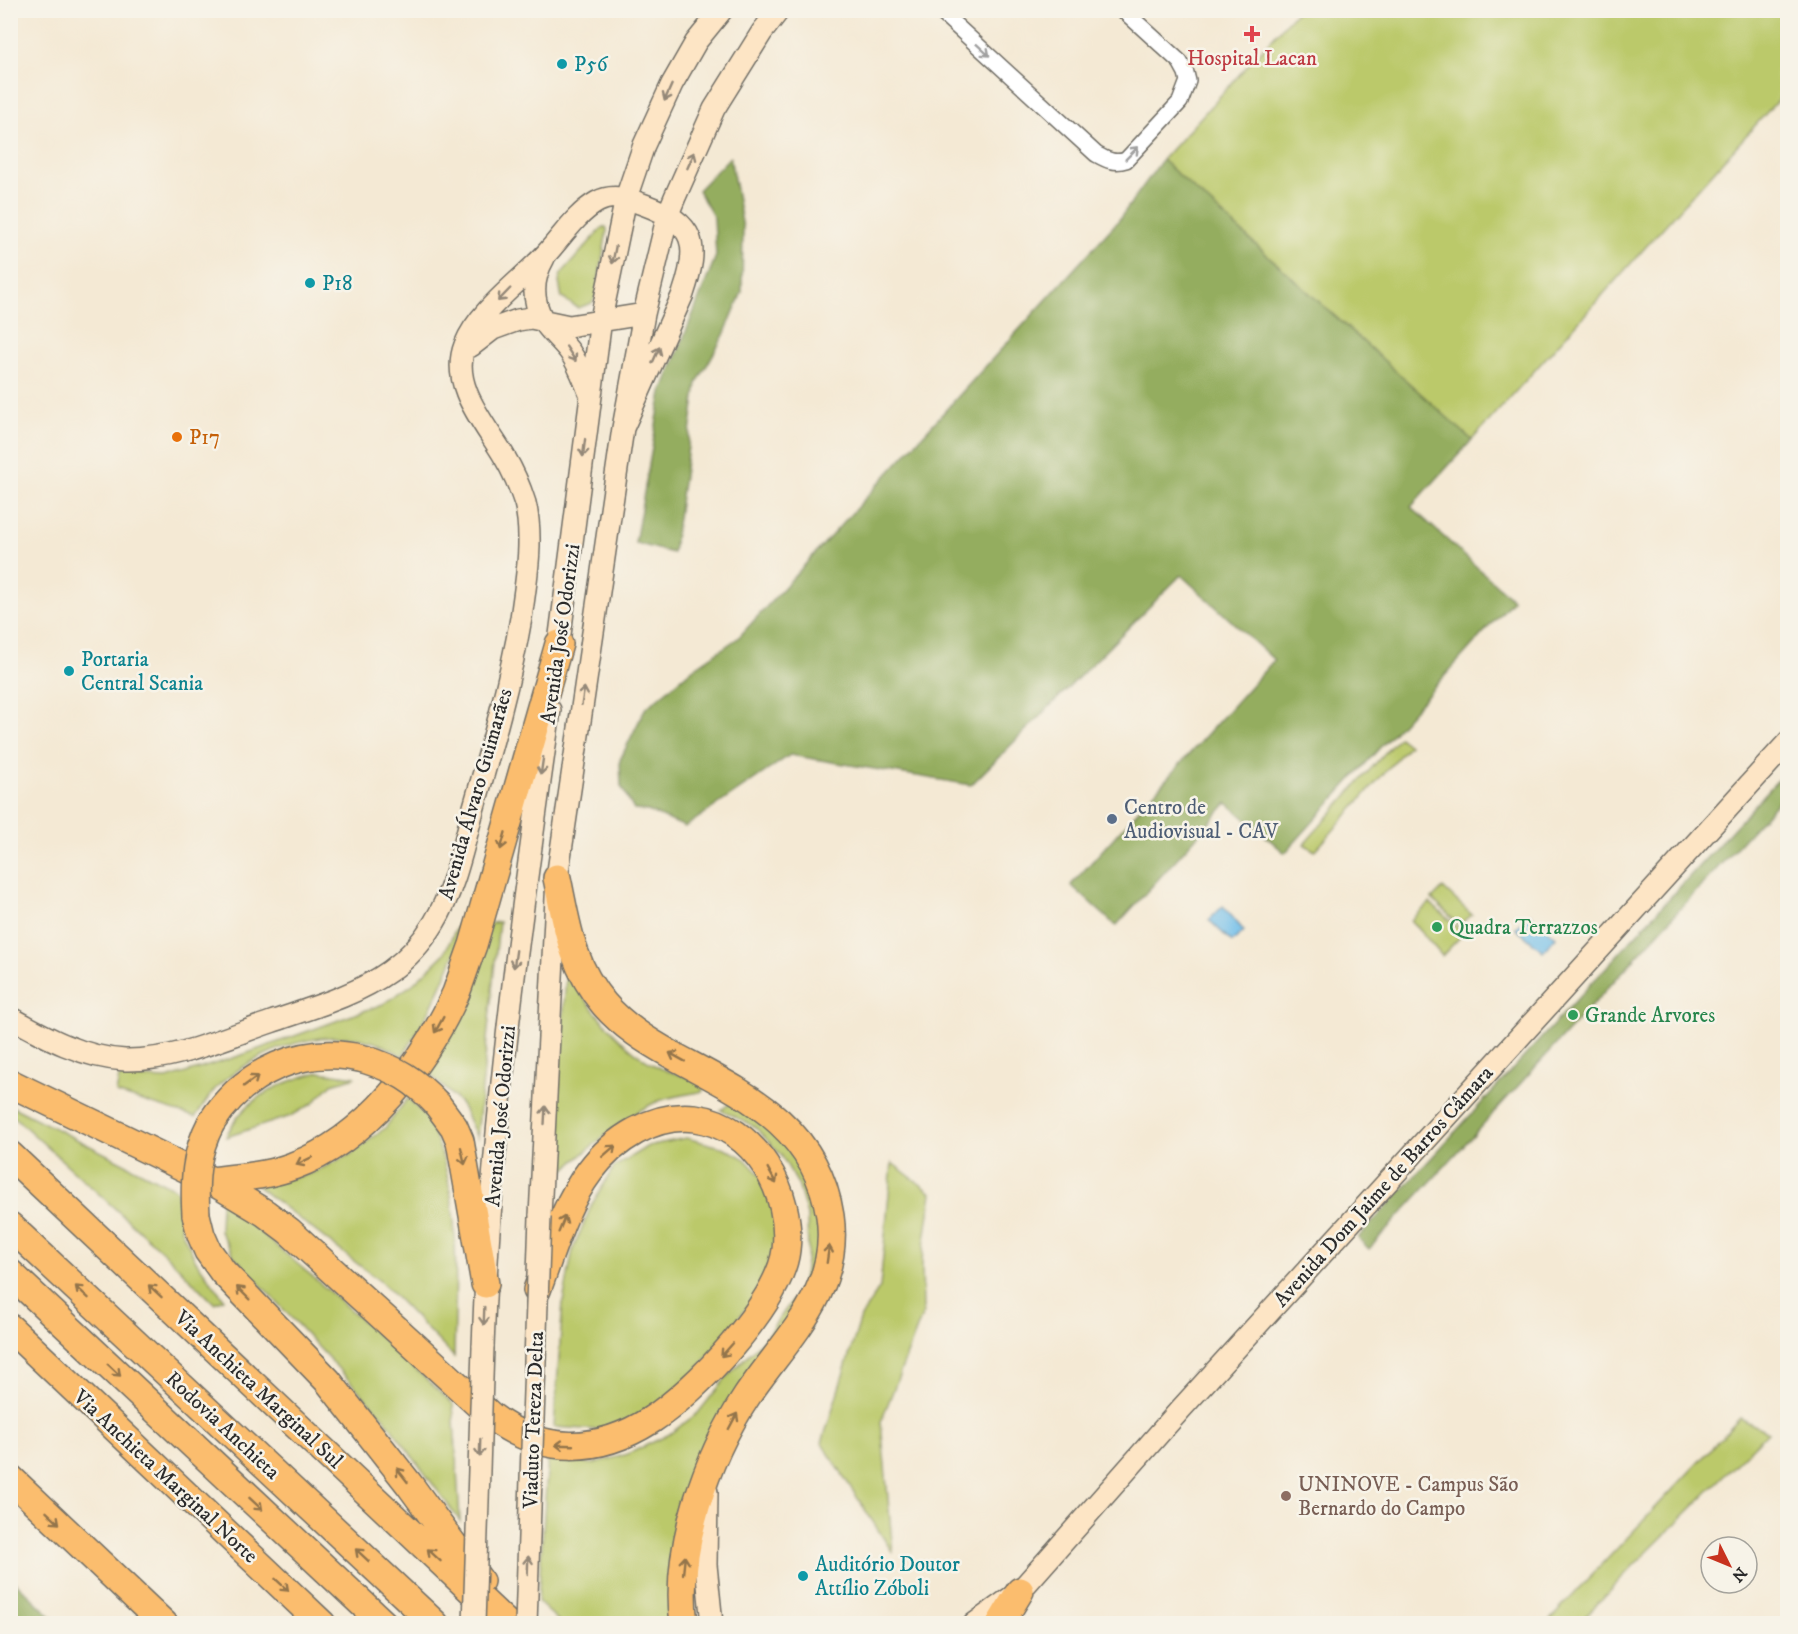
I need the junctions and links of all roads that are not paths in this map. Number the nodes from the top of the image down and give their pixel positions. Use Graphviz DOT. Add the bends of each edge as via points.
graph roads {
  1 [pos="722,10"];
  2 [pos="779,10"];
  3 [pos="939,10"];
  4 [pos="1123,10"];
  5 [pos="626,198"];
  6 [pos="668,214"];
  7 [pos="546,254"];
  8 [pos="644,314"];
  9 [pos="543,320"];
  10 [pos="601,320"];
  11 [pos="462,354"];
  12 [pos="591,394"];
  13 [pos="623,428"];
  14 [pos="559,644"];
  15 [pos="1788,742"];
  16 [pos="557,878"];
  17 [pos="10,1017"];
  18 [pos="10,1083"];
  19 [pos="729,1085"];
  20 [pos="665,1120"];
  21 [pos="10,1155"];
  22 [pos="212,1181"];
  23 [pos="540,1216"];
  24 [pos="10,1226"];
  25 [pos="10,1273"];
  26 [pos="485,1284"];
  27 [pos="537,1290"];
  28 [pos="10,1328"];
  29 [pos="708,1474"];
  30 [pos="10,1478"];
  31 [pos="1020,1591"];
  32 [pos="164,1623"];
  33 [pos="322,1623"];
  34 [pos="384,1623"];
  35 [pos="435,1623"];
  36 [pos="474,1623"];
  37 [pos="509,1623"];
  38 [pos="526,1623"];
  39 [pos="684,1623"];
  40 [pos="712,1623"];
  41 [pos="974,1623"];
  42 [pos="1000,1623"];
  1 -- 5 [label="main road, Avenida José Odorizzi, one-way" via="693,46 672,84 644,145"];
  6 -- 2 [label="main road, Avenida José Odorizzi, one-way" via="714,109"];
  3 -- 4 [label="street, one-way" via="1096,154 1118,163 1126,160 1180,102 1188,81 1180,62"];
  5 -- 6 [label="main road"];
  5 -- 7 [label="main road" via="594,203"];
  5 -- 10 [label="main road, Avenida José Odorizzi, one-way"];
  6 -- 8 [label="main road, Avenida José Odorizzi"];
  13 -- 6 [label="main road, one-way" via="680,301 691,266 686,228"];
  7 -- 9 [label="main road" via="534,291"];
  7 -- 11 [label="main road, one-way" via="492,307 469,336"];
  8 -- 10 [label="main road"];
  8 -- 13 [label="main road, Avenida José Odorizzi"];
  9 -- 10 [label="main road" via="569,326"];
  9 -- 11 [label="main road" via="531,318 502,324"];
  9 -- 12 [label="main road, one-way" via="571,354"];
  10 -- 12 [label="main road, Avenida José Odorizzi"];
  11 -- 17 [label="main road, Avenida Álvaro Guimarães" via="469,399 521,490 528,521 528,553 503,702 456,871 434,923 394,969 353,992 172,1055 121,1060 83,1052"];
  12 -- 14 [label="main road, Avenida José Odorizzi, one-way"];
  16 -- 13 [label="main road, Avenida José Odorizzi, one-way"];
  14 -- 22 [label="highway, one-way" via="473,945 456,993 430,1042 377,1110 327,1149 279,1171"];
  14 -- 26 [label="main road, Avenida José Odorizzi, one-way" via="513,976"];
  15 -- 31 [label="main road, Avenida Dom Jaime de Barros Câmara" via="1186,1403"];
  19 -- 16 [label="highway, one-way" via="632,1031 603,1003 574,955"];
  23 -- 16 [label="main road, Avenida José Odorizzi, one-way"];
  18 -- 22 [label="highway"];
  19 -- 20 [label="highway" via="710,1100 686,1107"];
  29 -- 19 [label="highway, one-way" via="747,1396 807,1314 822,1283 830,1238 824,1190 809,1155 775,1117"];
  20 -- 22 [label="highway, one-way" via="710,1121 754,1150 773,1176 781,1199 787,1233 784,1261 774,1287 754,1317 689,1388 645,1424 591,1444 552,1445 504,1426 289,1231"];
  27 -- 20 [label="highway, one-way, bridge" via="573,1197 589,1172 626,1137"];
  37 -- 21 [label="highway, Via Anchieta Marginal Sul, one-way"];
  23 -- 27 [label="main road, Viaduto Tereza Delta, bridge"];
  35 -- 24 [label="highway, Rodovia Anchieta, one-way"];
  25 -- 34 [label="highway, Rodovia Anchieta, one-way"];
  26 -- 36 [label="main road, one-way, bridge"];
  37 -- 26 [label="highway, one-way, bridge" via="409,1484 328,1381 216,1264 201,1235 194,1180 203,1140 219,1110 265,1071 313,1055 349,1055 399,1072 421,1087 454,1127 464,1158"];
  38 -- 27 [label="main road, Viaduto Tereza Delta, one-way, bridge"];
  28 -- 33 [label="highway, Via Anchieta Marginal Norte, one-way"];
  39 -- 29 [label="highway, one-way" via="682,1588 687,1543"];
  29 -- 40 [label="main road" via="706,1565"];
  30 -- 32 [label="highway, one-way"];
  31 -- 41 [label="main road, Avenida Dom Jaime de Barros Câmara"];
  31 -- 42 [label="highway"];
}
